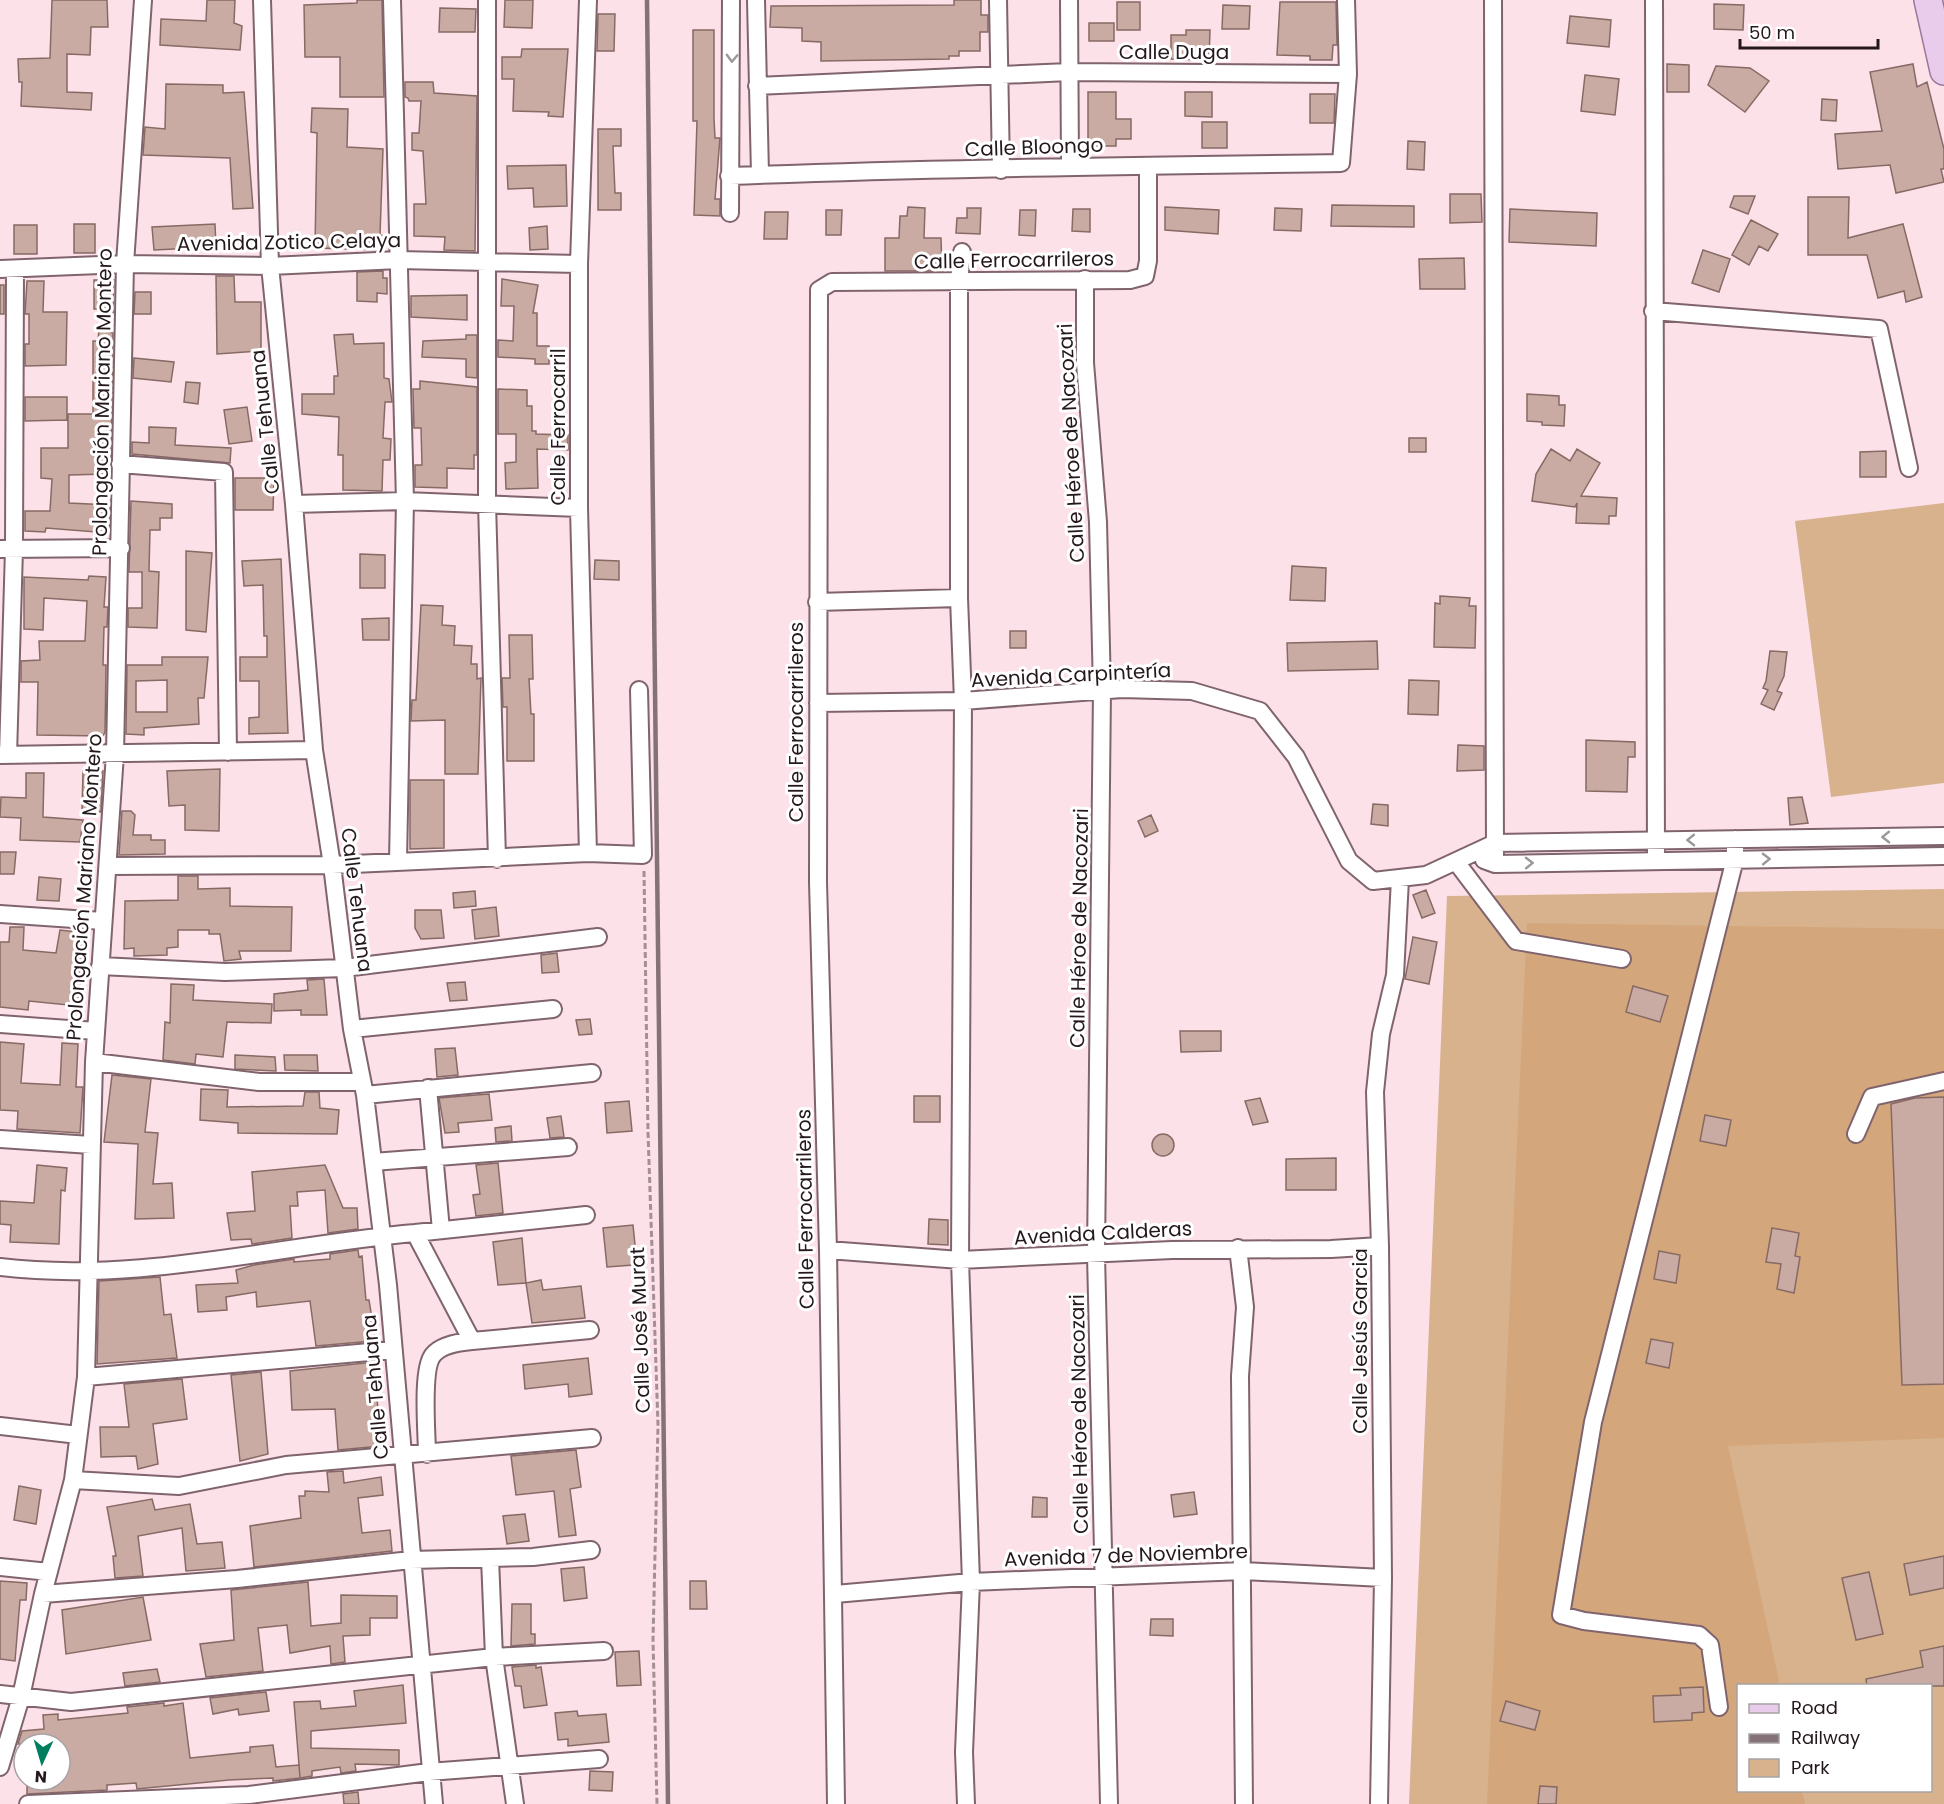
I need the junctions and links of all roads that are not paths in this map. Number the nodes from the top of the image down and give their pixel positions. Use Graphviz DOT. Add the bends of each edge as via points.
graph roads {
  1 [pos="143,0"];
  2 [pos="262,0"];
  3 [pos="392,0"];
  4 [pos="487,0"];
  5 [pos="588,0"];
  6 [pos="731,0"];
  7 [pos="756,0"];
  8 [pos="998,0"];
  9 [pos="1069,0"];
  10 [pos="1346,0"];
  11 [pos="1493,0"];
  12 [pos="1654,0"];
  13 [pos="1928,0"];
  14 [pos="1944,71"];
  15 [pos="1069,72"];
  16 [pos="999,74"];
  17 [pos="1348,74"];
  18 [pos="757,86"];
  19 [pos="1070,165"];
  20 [pos="1148,166"];
  21 [pos="1001,170"];
  22 [pos="760,174"];
  23 [pos="729,176"];
  24 [pos="730,213"];
  25 [pos="962,252"];
  26 [pos="399,260"];
  27 [pos="488,263"];
  28 [pos="125,264"];
  29 [pos="579,264"];
  30 [pos="270,267"];
  31 [pos="8,269"];
  32 [pos="1085,279"];
  33 [pos="959,282"];
  34 [pos="1653,311"];
  35 [pos="120,464"];
  36 [pos="1909,468"];
  37 [pos="405,501"];
  38 [pos="487,503"];
  39 [pos="294,504"];
  40 [pos="579,508"];
  41 [pos="121,548"];
  42 [pos="7,549"];
  43 [pos="959,598"];
  44 [pos="817,602"];
  45 [pos="639,690"];
  46 [pos="1102,690"];
  47 [pos="963,700"];
  48 [pos="818,703"];
  49 [pos="314,750"];
  50 [pos="228,752"];
  51 [pos="115,754"];
  52 [pos="4,755"];
  53 [pos="1944,836"];
  54 [pos="1735,839"];
  55 [pos="1656,840"];
  56 [pos="1495,843"];
  57 [pos="588,853"];
  58 [pos="1944,856"];
  59 [pos="497,859"];
  60 [pos="1465,859"];
  61 [pos="1735,859"];
  62 [pos="398,861"];
  63 [pos="1656,861"];
  64 [pos="1495,864"];
  65 [pos="332,865"];
  66 [pos="108,866"];
  67 [pos="1400,879"];
  68 [pos="0,915"];
  69 [pos="103,921"];
  70 [pos="598,937"];
  71 [pos="1622,959"];
  72 [pos="100,966"];
  73 [pos="344,968"];
  74 [pos="553,1009"];
  75 [pos="0,1024"];
  76 [pos="352,1029"];
  77 [pos="96,1031"];
  78 [pos="94,1062"];
  79 [pos="592,1073"];
  80 [pos="1944,1081"];
  81 [pos="364,1088"];
  82 [pos="428,1088"];
  83 [pos="1856,1134"];
  84 [pos="0,1139"];
  85 [pos="91,1145"];
  86 [pos="568,1147"];
  87 [pos="433,1156"];
  88 [pos="373,1162"];
  89 [pos="586,1215"];
  90 [pos="441,1230"];
  91 [pos="415,1233"];
  92 [pos="381,1236"];
  93 [pos="1380,1246"];
  94 [pos="1238,1248"];
  95 [pos="828,1250"];
  96 [pos="1096,1255"];
  97 [pos="960,1260"];
  98 [pos="0,1267"];
  99 [pos="87,1270"];
  100 [pos="590,1330"];
  101 [pos="472,1341"];
  102 [pos="392,1350"];
  103 [pos="86,1377"];
  104 [pos="0,1426"];
  105 [pos="78,1436"];
  106 [pos="592,1438"];
  107 [pos="427,1454"];
  108 [pos="402,1457"];
  109 [pos="73,1480"];
  110 [pos="591,1550"];
  111 [pos="490,1558"];
  112 [pos="411,1560"];
  113 [pos="0,1567"];
  114 [pos="1243,1571"];
  115 [pos="49,1572"];
  116 [pos="1103,1578"];
  117 [pos="1383,1578"];
  118 [pos="971,1582"];
  119 [pos="43,1594"];
  120 [pos="835,1594"];
  121 [pos="604,1651"];
  122 [pos="494,1657"];
  123 [pos="420,1664"];
  124 [pos="0,1694"];
  125 [pos="21,1697"];
  126 [pos="1719,1707"];
  127 [pos="599,1759"];
  128 [pos="509,1766"];
  129 [pos="0,1767"];
  130 [pos="429,1772"];
  131 [pos="28,1804"];
  132 [pos="434,1804"];
  133 [pos="515,1804"];
  134 [pos="836,1804"];
  135 [pos="966,1804"];
  136 [pos="1109,1804"];
  137 [pos="1244,1804"];
  138 [pos="1379,1804"];
  1 -- 28 [label="street, Prolongación Mariano Montero"];
  2 -- 30 [label="street, Calle Tehuana"];
  3 -- 26 [label="street"];
  4 -- 27 [label="street"];
  5 -- 29 [label="street, Calle Ferrocarril"];
  6 -- 23 [label="street, one-way"];
  7 -- 18 [label="street"];
  8 -- 16 [label="street"];
  9 -- 15 [label="street"];
  10 -- 17 [label="street"];
  11 -- 56 [label="street"];
  12 -- 34 [label="street"];
  13 -- 14 [label="main road"];
  15 -- 16 [label="street, Calle Duga"];
  15 -- 17 [label="street, Calle Duga"];
  15 -- 19 [label="street"];
  16 -- 18 [label="street, Calle Duga"];
  16 -- 21 [label="street"];
  17 -- 20 [label="street, Calle Bloongo" via="1341,163"];
  18 -- 22 [label="street"];
  19 -- 20 [label="street, Calle Bloongo"];
  19 -- 21 [label="street, Calle Bloongo"];
  20 -- 32 [label="street, Calle Ferrocarrileros" via="1145,276 1130,280"];
  21 -- 22 [label="street, Calle Bloongo"];
  22 -- 23 [label="street, Calle Bloongo"];
  23 -- 24 [label="street"];
  25 -- 33 [label="street"];
  26 -- 27 [label="street, Avenida Zotico Celaya"];
  26 -- 30 [label="street, Avenida Zotico Celaya"];
  26 -- 37 [label="street"];
  27 -- 29 [label="street, Avenida Zotico Celaya"];
  27 -- 38 [label="street"];
  28 -- 30 [label="street, Avenida Zotico Celaya"];
  28 -- 31 [label="street, Avenida Zotico Celaya"];
  28 -- 35 [label="street, Prolongación Mariano Montero"];
  29 -- 40 [label="street, Calle Ferrocarril"];
  30 -- 39 [label="street, Calle Tehuana"];
  31 -- 42 [label="street"];
  32 -- 33 [label="street, Calle Ferrocarrileros"];
  32 -- 46 [label="street, Calle Héroe de Nacozari" via="1085,363 1098,522"];
  33 -- 43 [label="street"];
  33 -- 44 [label="street, Calle Ferrocarrileros" via="832,282 819,290"];
  34 -- 36 [label="street" via="1879,329"];
  34 -- 55 [label="street"];
  35 -- 41 [label="street, Prolongación Mariano Montero"];
  35 -- 50 [label="street" via="224,472"];
  37 -- 38 [label="street"];
  37 -- 39 [label="street"];
  37 -- 62 [label="street"];
  38 -- 40 [label="street"];
  38 -- 59 [label="street"];
  39 -- 49 [label="street, Calle Tehuana"];
  40 -- 57 [label="street, Calle Ferrocarril"];
  41 -- 42 [label="street"];
  41 -- 51 [label="street, Prolongación Mariano Montero"];
  42 -- 52 [label="street"];
  43 -- 44 [label="street"];
  43 -- 47 [label="street"];
  44 -- 48 [label="street, Calle Ferrocarrileros"];
  45 -- 57 [label="street" via="643,855"];
  46 -- 47 [label="street, Avenida Carpintería"];
  46 -- 67 [label="street, Avenida Carpintería" via="1192,691 1260,711 1296,757 1349,861 1373,881"];
  46 -- 96 [label="street, Calle Héroe de Nacozari"];
  47 -- 48 [label="street, Avenida Carpintería"];
  47 -- 97 [label="street"];
  48 -- 95 [label="street, Calle Ferrocarrileros" via="818,882"];
  49 -- 50 [label="street"];
  49 -- 65 [label="street, Calle Tehuana"];
  50 -- 51 [label="street"];
  51 -- 52 [label="street"];
  51 -- 66 [label="street, Prolongación Mariano Montero"];
  53 -- 54 [label="street, one-way"];
  54 -- 55 [label="street, one-way"];
  54 -- 61 [label="street"];
  55 -- 56 [label="street"];
  55 -- 63 [label="street"];
  56 -- 60 [label="street"];
  56 -- 64 [label="street"];
  57 -- 59 [label="street"];
  61 -- 58 [label="street, one-way"];
  59 -- 62 [label="street"];
  60 -- 64 [label="street"];
  60 -- 67 [label="street" via="1426,875"];
  60 -- 71 [label="street" via="1516,941"];
  61 -- 63 [label="street"];
  61 -- 126 [label="street" via="1593,1422 1561,1615 1699,1635 1710,1645"];
  62 -- 65 [label="street"];
  64 -- 63 [label="street, one-way"];
  65 -- 66 [label="street"];
  65 -- 73 [label="street, Calle Tehuana"];
  66 -- 69 [label="street, Prolongación Mariano Montero"];
  67 -- 93 [label="street, Calle Jesús Garcia" via="1395,975 1381,1034 1376,1092"];
  68 -- 69 [label="street"];
  69 -- 72 [label="street, Prolongación Mariano Montero"];
  70 -- 73 [label="street"];
  72 -- 73 [label="street" via="225,972"];
  72 -- 77 [label="street, Prolongación Mariano Montero"];
  73 -- 76 [label="street, Calle Tehuana"];
  74 -- 76 [label="street"];
  75 -- 77 [label="street"];
  76 -- 81 [label="street, Calle Tehuana"];
  77 -- 78 [label="street, Prolongación Mariano Montero"];
  78 -- 81 [label="street" via="259,1082"];
  78 -- 85 [label="street, Prolongación Mariano Montero"];
  79 -- 82 [label="street"];
  80 -- 83 [label="street" via="1872,1096"];
  81 -- 82 [label="street"];
  81 -- 88 [label="street, Calle Tehuana"];
  82 -- 87 [label="street"];
  84 -- 85 [label="street"];
  85 -- 99 [label="street, Prolongación Mariano Montero"];
  86 -- 87 [label="street"];
  87 -- 88 [label="street"];
  87 -- 90 [label="street"];
  88 -- 92 [label="street, Calle Tehuana"];
  89 -- 90 [label="street"];
  90 -- 91 [label="street"];
  91 -- 92 [label="street"];
  91 -- 101 [label="street"];
  92 -- 99 [label="street" via="236,1258"];
  92 -- 102 [label="street, Calle Tehuana"];
  93 -- 94 [label="street, Avenida Calderas"];
  93 -- 117 [label="street, Calle Jesús Garcia"];
  94 -- 96 [label="street, Avenida Calderas"];
  94 -- 114 [label="street" via="1245,1307 1240,1376"];
  95 -- 97 [label="street, Avenida Calderas"];
  95 -- 120 [label="street, Calle Ferrocarrileros"];
  96 -- 97 [label="street, Avenida Calderas"];
  96 -- 116 [label="street, Calle Héroe de Nacozari"];
  97 -- 118 [label="street"];
  98 -- 99 [label="street" via="39,1272"];
  99 -- 103 [label="street, Prolongación Mariano Montero"];
  100 -- 101 [label="street"];
  101 -- 107 [label="street" via="454,1343 433,1355 427,1369"];
  102 -- 103 [label="street"];
  102 -- 108 [label="street, Calle Tehuana"];
  103 -- 105 [label="street, Prolongación Mariano Montero"];
  104 -- 105 [label="street"];
  105 -- 109 [label="street, Prolongación Mariano Montero"];
  106 -- 107 [label="street"];
  107 -- 108 [label="street"];
  108 -- 109 [label="street" via="286,1465 179,1486"];
  108 -- 112 [label="street, Calle Tehuana"];
  109 -- 115 [label="street, Prolongación Mariano Montero"];
  110 -- 111 [label="street"];
  111 -- 112 [label="street"];
  111 -- 122 [label="street"];
  112 -- 119 [label="street"];
  112 -- 123 [label="street, Calle Tehuana"];
  113 -- 115 [label="street"];
  114 -- 116 [label="street, Avenida 7 de Noviembre"];
  114 -- 117 [label="street, Avenida 7 de Noviembre"];
  114 -- 137 [label="street"];
  115 -- 119 [label="street, Prolongación Mariano Montero"];
  116 -- 118 [label="street, Avenida 7 de Noviembre"];
  116 -- 136 [label="street, Calle Héroe de Nacozari"];
  117 -- 138 [label="street, Calle Jesús Garcia"];
  118 -- 120 [label="street, Avenida 7 de Noviembre"];
  118 -- 135 [label="street" via="964,1752"];
  119 -- 125 [label="street, Prolongación Mariano Montero"];
  120 -- 134 [label="street, Calle Ferrocarrileros"];
  121 -- 122 [label="street"];
  122 -- 123 [label="street"];
  122 -- 128 [label="street"];
  123 -- 125 [label="street" via="71,1702"];
  123 -- 130 [label="street, Calle Tehuana"];
  124 -- 125 [label="street"];
  125 -- 129 [label="street, Prolongación Mariano Montero"];
  127 -- 128 [label="street"];
  128 -- 130 [label="street"];
  128 -- 133 [label="street"];
  130 -- 131 [label="street" via="249,1795"];
  130 -- 132 [label="street, Calle Tehuana"];
}
